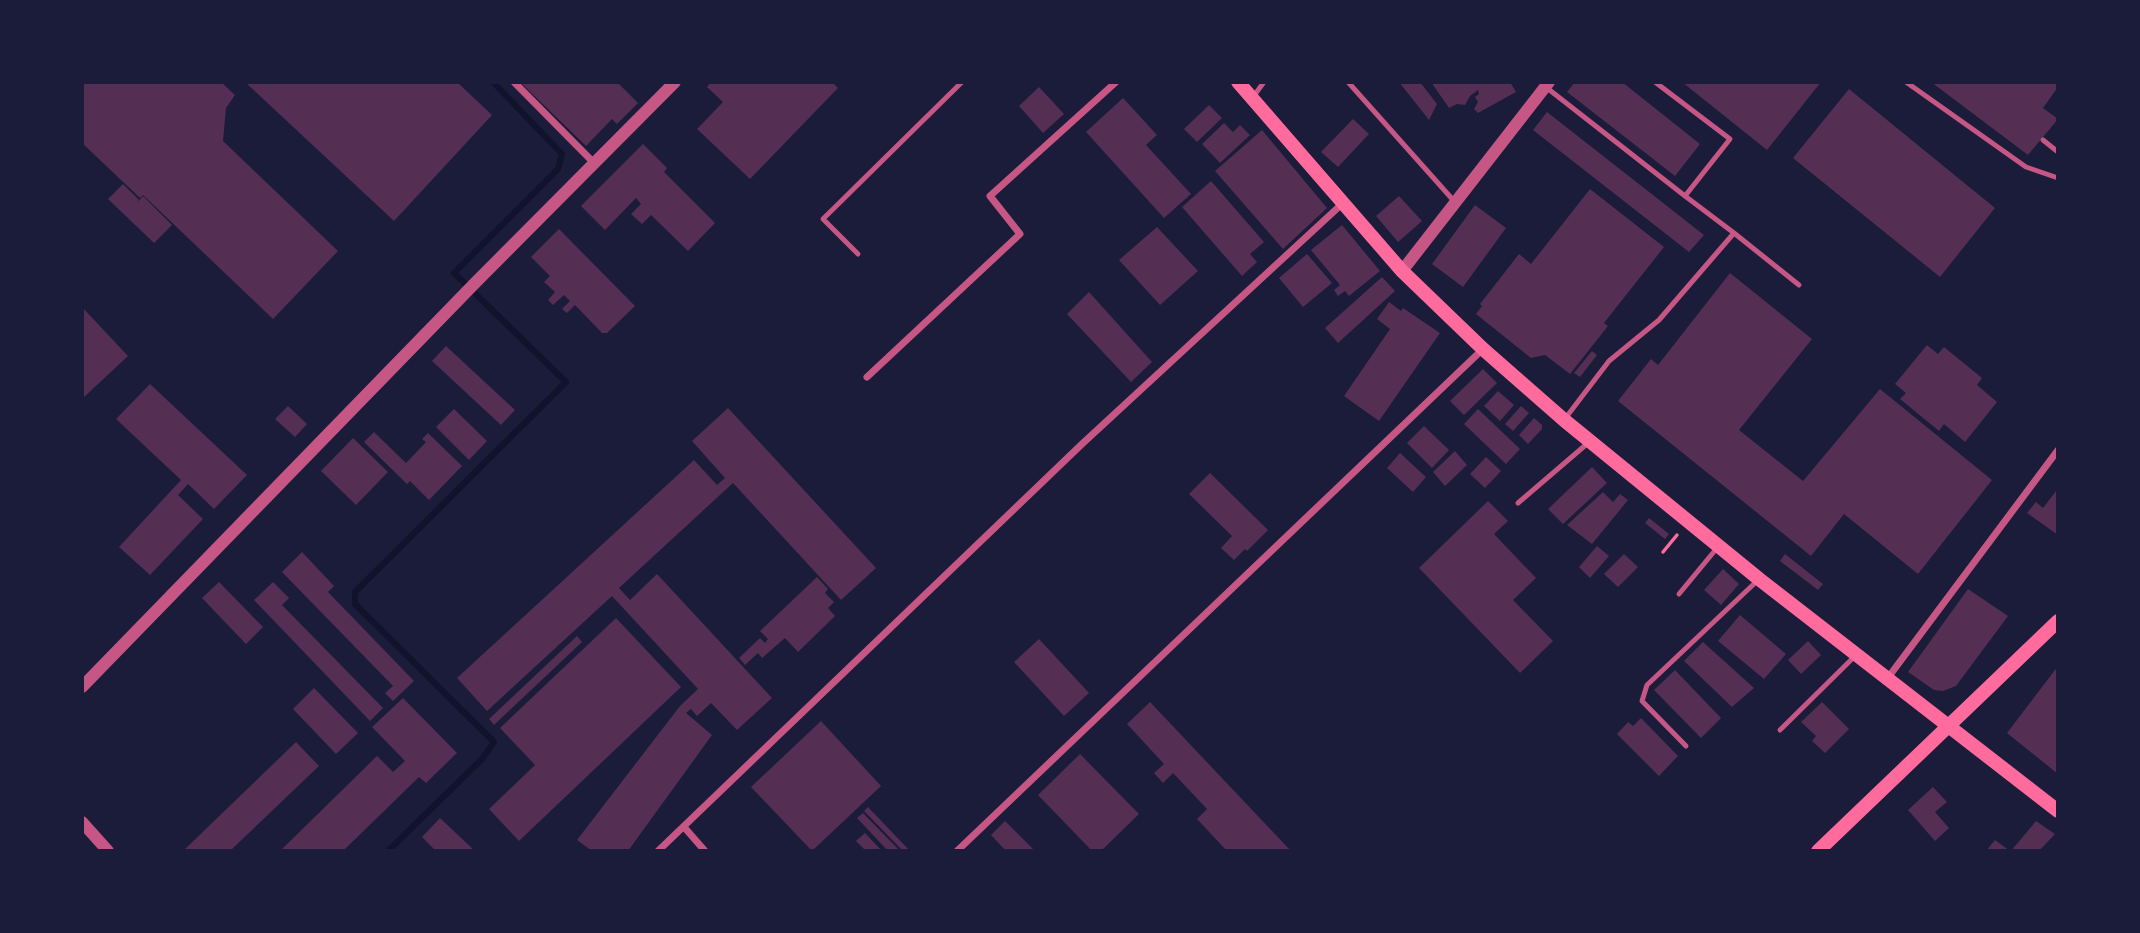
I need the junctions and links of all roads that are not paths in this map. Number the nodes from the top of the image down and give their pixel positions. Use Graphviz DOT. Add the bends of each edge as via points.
graph roads {
  1 [pos="514,82"];
  2 [pos="675,82"];
  3 [pos="961,82"];
  4 [pos="1116,82"];
  5 [pos="1237,82"];
  6 [pos="1264,82"];
  7 [pos="1349,82"];
  8 [pos="1656,82"];
  9 [pos="1906,82"];
  10 [pos="1547,85"];
  11 [pos="1252,98"];
  12 [pos="2043,140"];
  13 [pos="2058,152"];
  14 [pos="596,164"];
  15 [pos="2058,178"];
  16 [pos="1685,196"];
  17 [pos="1344,202"];
  18 [pos="1456,204"];
  19 [pos="1734,233"];
  20 [pos="858,254"];
  21 [pos="1402,271"];
  22 [pos="1799,285"];
  23 [pos="1483,349"];
  24 [pos="867,377"];
  25 [pos="1564,419"];
  26 [pos="1590,441"];
  27 [pos="2058,450"];
  28 [pos="1518,503"];
  29 [pos="1719,546"];
  30 [pos="1759,579"];
  31 [pos="1679,594"];
  32 [pos="2058,621"];
  33 [pos="1856,655"];
  34 [pos="1887,679"];
  35 [pos="82,687"];
  36 [pos="1948,727"];
  37 [pos="1780,730"];
  38 [pos="1686,746"];
  39 [pos="2058,811"];
  40 [pos="82,822"];
  41 [pos="684,827"];
  42 [pos="108,851"];
  43 [pos="658,851"];
  44 [pos="705,851"];
  45 [pos="957,851"];
  46 [pos="1818,851"];
  1 -- 14 [label="street"];
  2 -- 14 [label="street"];
  3 -- 20 [label="lane" via="823,219"];
  4 -- 24 [label="street" via="990,196 1020,233"];
  5 -- 11 [label="main road"];
  6 -- 11 [label="lane"];
  7 -- 18 [label="lane"];
  8 -- 16 [label="lane" via="1730,138"];
  9 -- 15 [label="lane" via="2026,167"];
  10 -- 16 [label="lane"];
  10 -- 18 [label="street"];
  11 -- 17 [label="main road"];
  12 -- 13 [label="lane"];
  14 -- 35 [label="street"];
  16 -- 19 [label="lane"];
  17 -- 21 [label="main road"];
  17 -- 41 [label="street" via="1082,444"];
  18 -- 21 [label="street"];
  19 -- 22 [label="lane"];
  19 -- 25 [label="lane" via="1659,320 1609,361"];
  21 -- 23 [label="main road"];
  23 -- 25 [label="main road"];
  23 -- 45 [label="street"];
  25 -- 26 [label="main road"];
  26 -- 28 [label="lane"];
  26 -- 29 [label="main road"];
  27 -- 34 [label="street"];
  29 -- 30 [label="main road"];
  29 -- 31 [label="lane"];
  30 -- 33 [label="main road"];
  30 -- 38 [label="lane" via="1647,685 1642,701"];
  32 -- 36 [label="main road"];
  33 -- 34 [label="main road"];
  33 -- 37 [label="lane"];
  34 -- 36 [label="main road"];
  36 -- 39 [label="main road"];
  36 -- 46 [label="main road"];
  40 -- 42 [label="street"];
  41 -- 43 [label="street"];
  41 -- 44 [label="street"];
}
